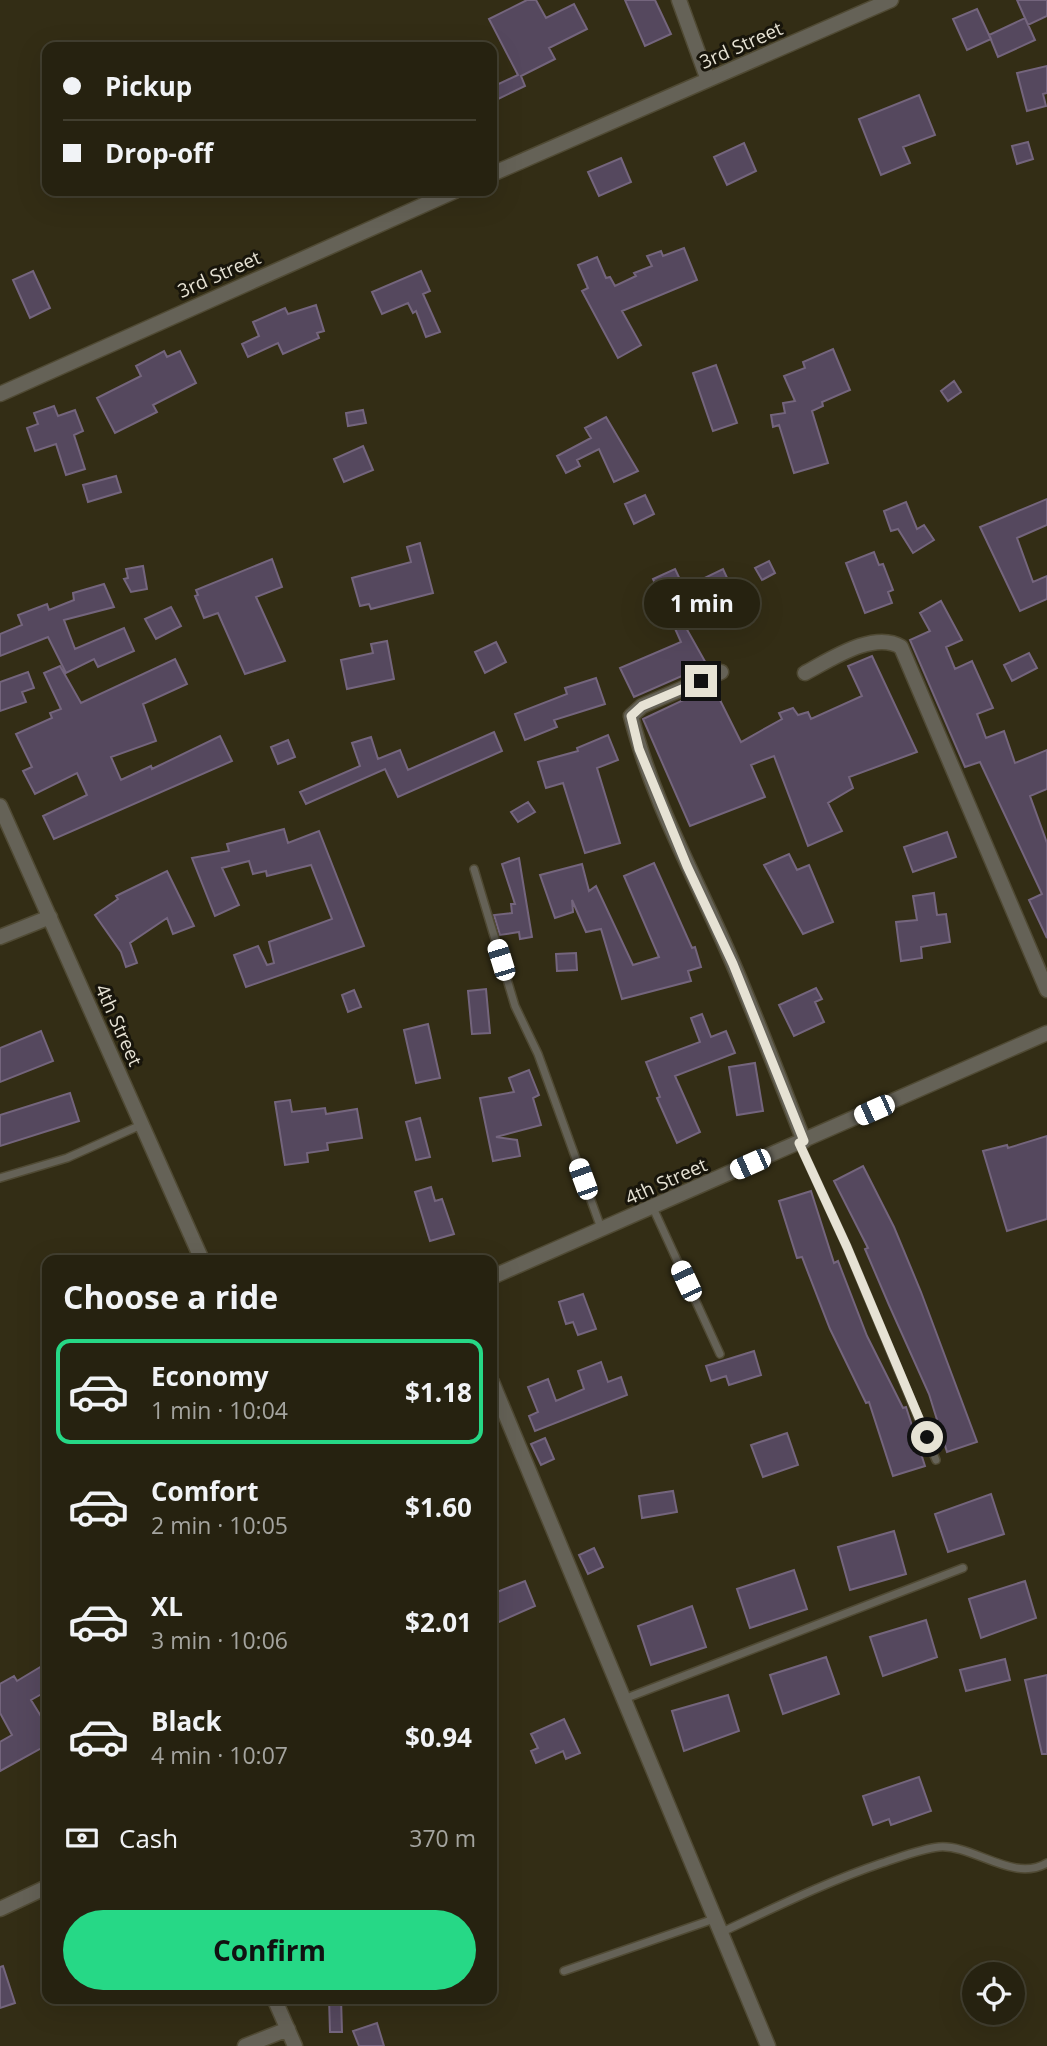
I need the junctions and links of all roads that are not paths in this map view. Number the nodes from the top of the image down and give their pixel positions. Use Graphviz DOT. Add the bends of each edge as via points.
graph roads {
  1 [pos="679,0"];
  2 [pos="891,0"];
  3 [pos="708,80"];
  4 [pos="497,172"];
  5 [pos="443,196"];
  6 [pos="0,394"];
  7 [pos="721,672"];
  8 [pos="805,673"];
  9 [pos="0,806"];
  10 [pos="474,869"];
  11 [pos="50,917"];
  12 [pos="0,937"];
  13 [pos="1047,990"];
  14 [pos="1046,1038"];
  15 [pos="142,1125"];
  16 [pos="802,1142"];
  17 [pos="0,1178"];
  18 [pos="653,1208"];
  19 [pos="602,1229"];
  20 [pos="200,1255"];
  21 [pos="497,1275"];
  22 [pos="720,1354"];
  23 [pos="497,1394"];
  24 [pos="936,1460"];
  25 [pos="963,1568"];
  26 [pos="623,1699"];
  27 [pos="1047,1863"];
  28 [pos="42,1889"];
  29 [pos="0,1909"];
  30 [pos="714,1919"];
  31 [pos="720,1933"];
  32 [pos="564,1971"];
  33 [pos="277,2004"];
  34 [pos="288,2028"];
  35 [pos="245,2046"];
  36 [pos="296,2046"];
  37 [pos="768,2046"];
  1 -- 3 [label="street"];
  2 -- 3 [label="street, 3rd Street"];
  3 -- 4 [label="street, 3rd Street"];
  5 -- 6 [label="street, 3rd Street"];
  7 -- 16 [label="street" via="642,706 631,716 639,749 724,943"];
  8 -- 13 [label="street" via="877,641 892,641 901,647"];
  9 -- 11 [label="street, 4th Street"];
  10 -- 19 [label="lane" via="515,1006 538,1054"];
  11 -- 12 [label="street"];
  11 -- 15 [label="street, 4th Street"];
  14 -- 16 [label="street, 4th Street"];
  15 -- 17 [label="lane" via="68,1158"];
  15 -- 20 [label="street, 4th Street"];
  16 -- 18 [label="street, 4th Street"];
  16 -- 24 [label="lane"];
  18 -- 19 [label="street, 4th Street"];
  18 -- 22 [label="lane"];
  19 -- 21 [label="street, 4th Street"];
  23 -- 26 [label="street"];
  25 -- 26 [label="lane"];
  26 -- 30 [label="street"];
  27 -- 31 [label="lane" via="1039,1868 1003,1865 955,1848 927,1849 844,1876"];
  28 -- 29 [label="street"];
  30 -- 31 [label="street"];
  30 -- 32 [label="lane"];
  31 -- 37 [label="street"];
  33 -- 34 [label="street"];
  34 -- 35 [label="street"];
  34 -- 36 [label="street"];
}
